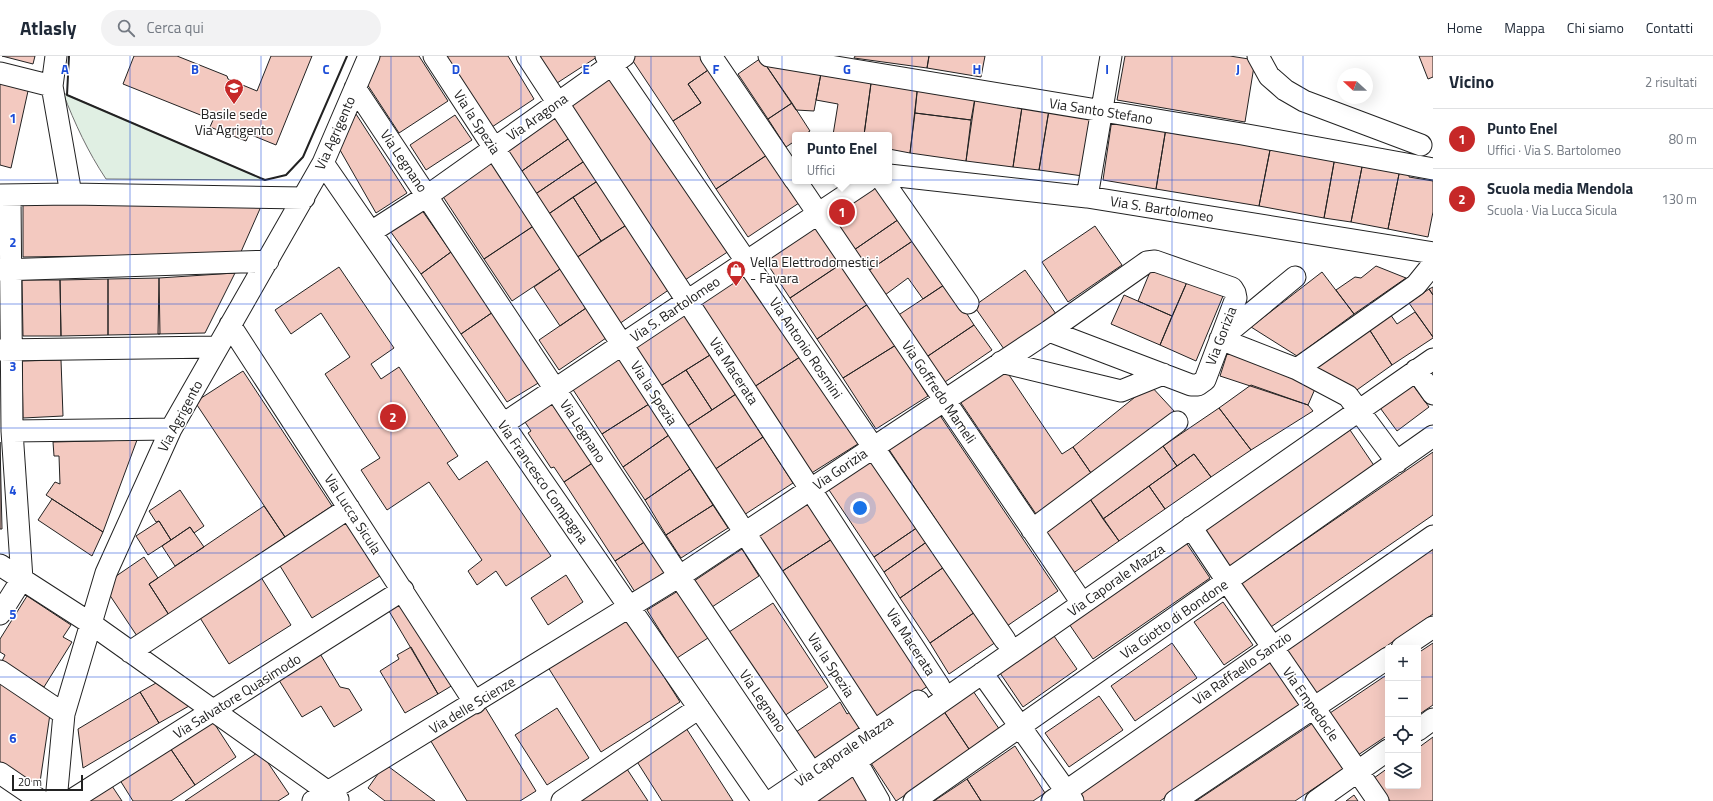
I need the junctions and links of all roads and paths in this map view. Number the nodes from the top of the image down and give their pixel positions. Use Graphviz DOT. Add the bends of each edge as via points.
graph roads {
  1 [pos="56,56"];
  2 [pos="369,56"];
  3 [pos="434,56"];
  4 [pos="527,56"];
  5 [pos="711,56"];
  6 [pos="769,56"];
  7 [pos="1111,56"];
  8 [pos="1258,56"];
  9 [pos="614,59"];
  10 [pos="0,73"];
  11 [pos="52,86"];
  12 [pos="355,88"];
  13 [pos="558,103"];
  14 [pos="1101,112"];
  15 [pos="1427,142"];
  16 [pos="494,148"];
  17 [pos="323,163"];
  18 [pos="1433,164"];
  19 [pos="1433,169"];
  20 [pos="892,175"];
  21 [pos="792,177"];
  22 [pos="797,184"];
  23 [pos="863,184"];
  24 [pos="885,184"];
  25 [pos="71,194"];
  26 [pos="5,195"];
  27 [pos="428,196"];
  28 [pos="1087,197"];
  29 [pos="304,198"];
  30 [pos="818,214"];
  31 [pos="371,232"];
  32 [pos="1433,253"];
  33 [pos="268,261"];
  34 [pos="746,262"];
  35 [pos="1433,264"];
  36 [pos="5,270"];
  37 [pos="1295,277"];
  38 [pos="688,301"];
  39 [pos="968,303"];
  40 [pos="230,325"];
  41 [pos="1049,331"];
  42 [pos="1220,339"];
  43 [pos="622,344"];
  44 [pos="217,347"];
  45 [pos="6,350"];
  46 [pos="1001,362"];
  47 [pos="1425,364"];
  48 [pos="1297,369"];
  49 [pos="1163,374"];
  50 [pos="556,389"];
  51 [pos="1433,394"];
  52 [pos="944,400"];
  53 [pos="1359,410"];
  54 [pos="1177,422"];
  55 [pos="503,424"];
  56 [pos="171,429"];
  57 [pos="12,431"];
  58 [pos="1433,436"];
  59 [pos="873,447"];
  60 [pos="1397,462"];
  61 [pos="811,489"];
  62 [pos="349,508"];
  63 [pos="1191,527"];
  64 [pos="1032,530"];
  65 [pos="744,533"];
  66 [pos="1433,536"];
  67 [pos="0,565"];
  68 [pos="679,576"];
  69 [pos="22,579"];
  70 [pos="1227,582"];
  71 [pos="403,590"];
  72 [pos="1078,598"];
  73 [pos="629,607"];
  74 [pos="0,614"];
  75 [pos="90,623"];
  76 [pos="1433,627"];
  77 [pos="1005,640"];
  78 [pos="1406,645"];
  79 [pos="1272,648"];
  80 [pos="130,652"];
  81 [pos="1385,660"];
  82 [pos="0,671"];
  83 [pos="982,673"];
  84 [pos="939,686"];
  85 [pos="475,703"];
  86 [pos="699,708"];
  87 [pos="1313,708"];
  88 [pos="214,711"];
  89 [pos="64,714"];
  90 [pos="1433,719"];
  91 [pos="1020,726"];
  92 [pos="1421,728"];
  93 [pos="874,731"];
  94 [pos="1385,752"];
  95 [pos="856,761"];
  96 [pos="1358,772"];
  97 [pos="0,773"];
  98 [pos="812,773"];
  99 [pos="327,798"];
  100 [pos="1064,798"];
  101 [pos="41,801"];
  102 [pos="56,801"];
  103 [pos="70,801"];
  104 [pos="562,801"];
  105 [pos="763,801"];
  106 [pos="771,801"];
  107 [pos="799,801"];
  108 [pos="879,801"];
  109 [pos="914,801"];
  110 [pos="1175,801"];
  111 [pos="1316,801"];
  112 [pos="1378,801"];
  1 -- 11 [label="street"];
  2 -- 12 [label="street, Via Agrigento"];
  3 -- 16 [label="street, Via la Spezia"];
  4 -- 13 [label="street, Via Macerata"];
  5 -- 21 [label="street, Via Goffredo Mameli"];
  6 -- 14 [label="street, Via Santo Stefano"];
  7 -- 14 [label="street"];
  8 -- 15 [label="street" via="1269,76 1285,90 1304,100"];
  9 -- 13 [label="street, Via Aragona"];
  9 -- 34 [label="street, Via Antonio Rosmini"];
  10 -- 11 [label="street"];
  11 -- 25 [label="street"];
  12 -- 17 [label="street, Via Agrigento"];
  12 -- 27 [label="street, Via Legnano"];
  13 -- 16 [label="street, Via Aragona"];
  13 -- 38 [label="street, Via Macerata"];
  14 -- 19 [label="street, Via Santo Stefano" via="1242,134"];
  14 -- 28 [label="street"];
  15 -- 18 [label="street"];
  16 -- 27 [label="street, Via Aragona"];
  16 -- 43 [label="street, Via la Spezia"];
  17 -- 29 [label="street, Via Agrigento"];
  17 -- 31 [label="street, Via Francesco Compagna"];
  20 -- 28 [label="street, Via S. Bartolomeo"];
  22 -- 30 [label="street, Via Goffredo Mameli"];
  23 -- 30 [label="street, Via S. Bartolomeo"];
  24 -- 39 [label="street"];
  25 -- 26 [label="street"];
  25 -- 29 [label="street"];
  26 -- 36 [label="street"];
  27 -- 31 [label="street, Via Aragona"];
  27 -- 50 [label="street, Via Legnano"];
  28 -- 32 [label="street, Via S. Bartolomeo"];
  29 -- 33 [label="street, Via Agrigento"];
  30 -- 34 [label="street, Via S. Bartolomeo"];
  30 -- 52 [label="street, Via Goffredo Mameli"];
  31 -- 55 [label="street, Via Francesco Compagna"];
  33 -- 36 [label="street"];
  33 -- 40 [label="street, Via Agrigento"];
  34 -- 38 [label="street, Via S. Bartolomeo"];
  34 -- 59 [label="street, Via Antonio Rosmini"];
  35 -- 48 [label="street" via="1416,285"];
  36 -- 45 [label="street"];
  37 -- 42 [label="street"];
  38 -- 43 [label="street, Via S. Bartolomeo"];
  38 -- 61 [label="street, Via Macerata"];
  40 -- 44 [label="street, Via Agrigento"];
  40 -- 62 [label="street, Via Lucca Sicula"];
  41 -- 42 [label="street, Via Gorizia" via="1151,260 1232,288 1236,298"];
  41 -- 46 [label="street, Via Gorizia"];
  41 -- 49 [label="street, Via Gorizia"];
  42 -- 48 [label="street"];
  42 -- 49 [label="street, Via Gorizia" via="1204,380 1198,385 1191,385"];
  43 -- 50 [label="street, Via S. Bartolomeo"];
  43 -- 65 [label="street, Via la Spezia"];
  44 -- 45 [label="street"];
  44 -- 56 [label="street, Via Agrigento"];
  45 -- 57 [label="street"];
  46 -- 49 [label="street" via="1121,391"];
  46 -- 52 [label="street, Via Gorizia"];
  47 -- 51 [label="street"];
  47 -- 53 [label="street, Via Caporale Mazza"];
  48 -- 53 [label="street" via="1348,396"];
  50 -- 55 [label="street, Via S. Bartolomeo"];
  50 -- 68 [label="street, Via Legnano"];
  52 -- 59 [label="street, Via Gorizia"];
  52 -- 64 [label="street, Via Goffredo Mameli"];
  53 -- 60 [label="street"];
  53 -- 63 [label="street, Via Caporale Mazza"];
  54 -- 64 [label="street"];
  55 -- 73 [label="street, Via Francesco Compagna"];
  56 -- 57 [label="street"];
  56 -- 75 [label="street, Via Agrigento" via="106,573"];
  57 -- 69 [label="street"];
  58 -- 60 [label="street, Via Giotto di Bondone"];
  59 -- 61 [label="street, Via Gorizia"];
  59 -- 77 [label="street, Via Antonio Rosmini"];
  60 -- 70 [label="street, Via Giotto di Bondone"];
  61 -- 65 [label="street, Via Gorizia"];
  61 -- 84 [label="street, Via Macerata"];
  62 -- 71 [label="street, Via Lucca Sicula"];
  62 -- 80 [label="street"];
  63 -- 70 [label="street, Via Empedocle"];
  63 -- 72 [label="street, Via Caporale Mazza"];
  64 -- 72 [label="street, Via Goffredo Mameli"];
  65 -- 68 [label="street, Via Gorizia"];
  65 -- 93 [label="street, Via la Spezia"];
  66 -- 79 [label="street, Via Raffaello Sanzio"];
  67 -- 69 [label="street"];
  68 -- 73 [label="street, Via Gorizia"];
  68 -- 98 [label="street, Via Legnano"];
  69 -- 74 [label="street"];
  69 -- 75 [label="street"];
  70 -- 79 [label="street, Via Empedocle"];
  70 -- 91 [label="street, Via Giotto di Bondone"];
  71 -- 85 [label="street, Via Lucca Sicula"];
  71 -- 88 [label="street, Via Salvatore Quasimodo"];
  72 -- 77 [label="street, Via Caporale Mazza"];
  72 -- 83 [label="street, Via Caporale Mazza"];
  73 -- 85 [label="street, Via delle Scienze"];
  73 -- 86 [label="street, Via Francesco Compagna"];
  75 -- 80 [label="street"];
  75 -- 89 [label="street, Via Agrigento"];
  76 -- 78 [label="street"];
  77 -- 84 [label="street, Via Caporale Mazza"];
  79 -- 87 [label="street, Via Empedocle"];
  79 -- 100 [label="street, Via Raffaello Sanzio"];
  80 -- 88 [label="street"];
  81 -- 87 [label="street"];
  82 -- 89 [label="street"];
  83 -- 91 [label="street"];
  83 -- 95 [label="street, Via Caporale Mazza"];
  84 -- 93 [label="street, Via Caporale Mazza"];
  85 -- 99 [label="street, Via delle Scienze"];
  86 -- 104 [label="street"];
  86 -- 105 [label="street, Via Francesco Compagna"];
  87 -- 96 [label="street, Via Empedocle"];
  87 -- 110 [label="street"];
  88 -- 99 [label="street"];
  88 -- 103 [label="street, Via Salvatore Quasimodo"];
  89 -- 102 [label="street, Via Agrigento"];
  90 -- 92 [label="street"];
  91 -- 100 [label="street"];
  91 -- 109 [label="street, Via Giotto di Bondone"];
  93 -- 98 [label="street, Via Caporale Mazza"];
  94 -- 96 [label="street"];
  95 -- 107 [label="street, Via Caporale Mazza"];
  95 -- 108 [label="street"];
  96 -- 111 [label="street"];
  96 -- 112 [label="street, Via Empedocle"];
  97 -- 101 [label="street"];
  98 -- 106 [label="street, Via Caporale Mazza"];
}
